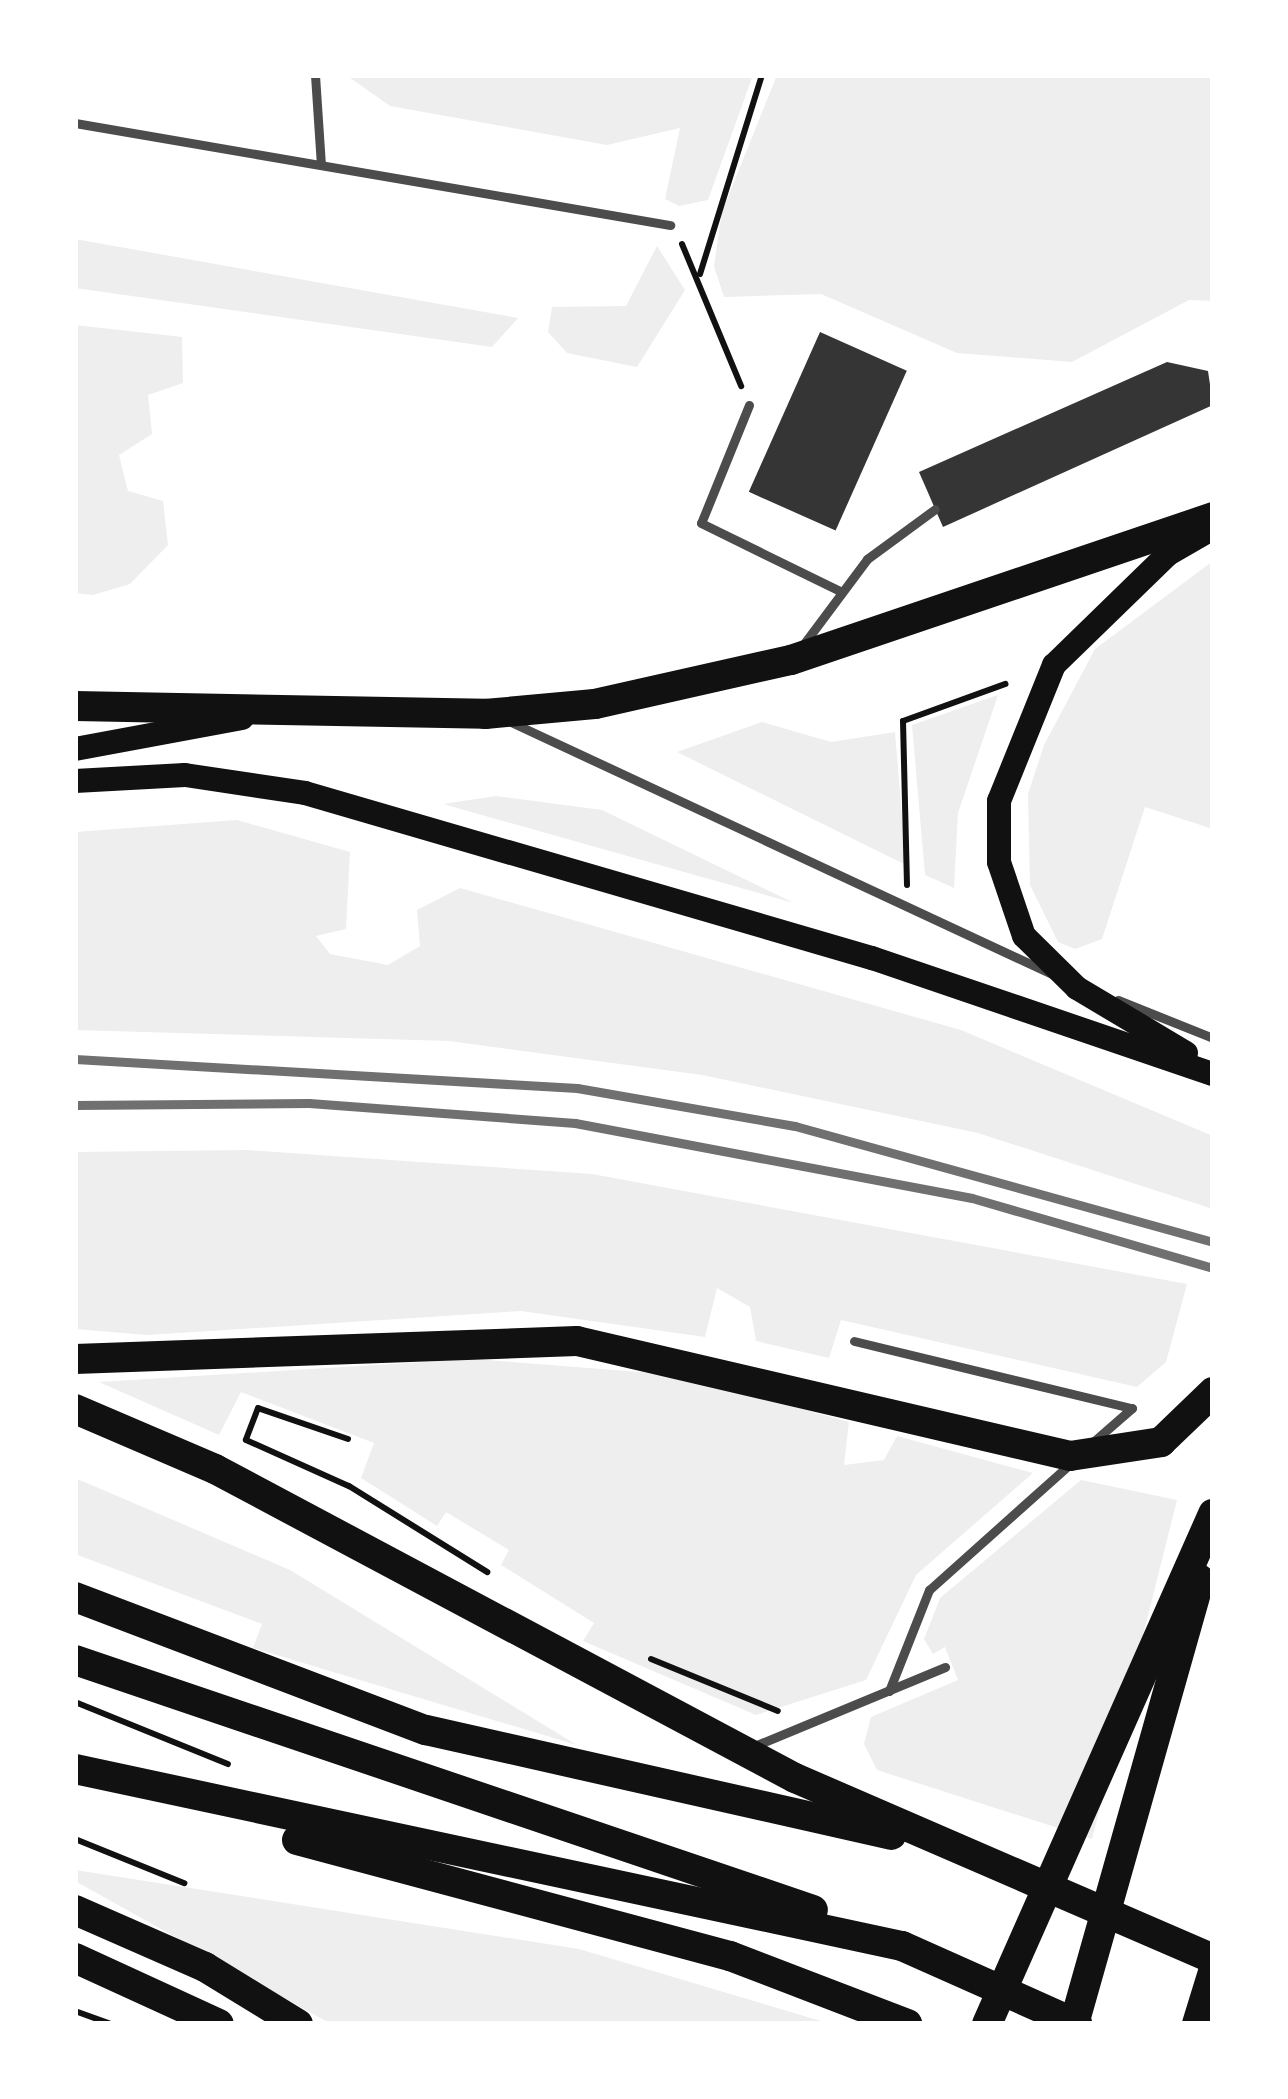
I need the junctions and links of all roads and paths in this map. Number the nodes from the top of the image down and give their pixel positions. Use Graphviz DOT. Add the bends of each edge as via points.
graph roads {
  1 [pos="315,75"];
  2 [pos="762,75"];
  3 [pos="75,122"];
  4 [pos="321,165"];
  5 [pos="670,225"];
  6 [pos="700,274"];
  7 [pos="749,405"];
  8 [pos="935,509"];
  9 [pos="1213,517"];
  10 [pos="1213,528"];
  11 [pos="842,592"];
  12 [pos="791,661"];
  13 [pos="1005,683"];
  14 [pos="75,706"];
  15 [pos="274,713"];
  16 [pos="485,714"];
  17 [pos="75,749"];
  18 [pos="75,781"];
  19 [pos="903,893"];
  20 [pos="1071,982"];
  21 [pos="1213,1038"];
  22 [pos="1213,1072"];
  23 [pos="854,1341"];
  24 [pos="75,1359"];
  25 [pos="1213,1392"];
  26 [pos="75,1409"];
  27 [pos="348,1439"];
  28 [pos="1213,1514"];
  29 [pos="1213,1534"];
  30 [pos="502,1581"];
  31 [pos="75,1597"];
  32 [pos="641,1655"];
  33 [pos="75,1660"];
  34 [pos="945,1667"];
  35 [pos="889,1690"];
  36 [pos="75,1702"];
  37 [pos="815,1720"];
  38 [pos="741,1751"];
  39 [pos="228,1764"];
  40 [pos="89,1773"];
  41 [pos="75,1839"];
  42 [pos="944,1846"];
  43 [pos="184,1882"];
  44 [pos="75,1910"];
  45 [pos="902,1946"];
  46 [pos="75,1958"];
  47 [pos="1213,1959"];
  48 [pos="1213,1972"];
  49 [pos="75,2012"];
  50 [pos="110,2024"];
  51 [pos="219,2024"];
  52 [pos="298,2024"];
  53 [pos="907,2024"];
  54 [pos="987,2024"];
  55 [pos="1075,2024"];
  56 [pos="1197,2024"];
  1 -- 4 [label="lane"];
  2 -- 6 [label="path"];
  3 -- 4 [label="lane"];
  4 -- 5 [label="lane"];
  5 -- 6 [label="path"];
  6 -- 7 [label="path"];
  7 -- 11 [label="lane" via="701,523"];
  8 -- 11 [label="lane"];
  9 -- 12 [label="main road"];
  10 -- 20 [label="main road" via="1154,566 1054,664 1012,753 999,862 1024,936"];
  11 -- 12 [label="lane"];
  12 -- 16 [label="main road" via="595,704"];
  13 -- 19 [label="path" via="903,721 912,874"];
  14 -- 15 [label="main road"];
  15 -- 16 [label="main road"];
  15 -- 17 [label="main road"];
  16 -- 20 [label="lane" via="580,747"];
  18 -- 22 [label="main road" via="184,775 305,793 872,958"];
  20 -- 21 [label="lane"];
  20 -- 22 [label="main road"];
  23 -- 35 [label="lane" via="1132,1408 928,1589"];
  24 -- 25 [label="main road" via="165,1364 513,1338 718,1367 1070,1456 1161,1442"];
  26 -- 38 [label="main road" via="236,1479"];
  27 -- 30 [label="path" via="258,1408 246,1440 349,1486"];
  28 -- 54 [label="main road"];
  29 -- 55 [label="main road"];
  31 -- 42 [label="main road" via="426,1730"];
  32 -- 37 [label="path"];
  33 -- 45 [label="main road" via="648,1847"];
  34 -- 35 [label="lane"];
  35 -- 37 [label="lane"];
  36 -- 39 [label="path"];
  37 -- 38 [label="lane"];
  38 -- 42 [label="main road"];
  40 -- 45 [label="main road"];
  40 -- 53 [label="main road" via="730,1956"];
  41 -- 43 [label="path"];
  42 -- 47 [label="main road"];
  44 -- 52 [label="main road" via="205,1967"];
  45 -- 55 [label="main road"];
  46 -- 51 [label="main road"];
  48 -- 56 [label="main road"];
  49 -- 50 [label="path"];
}
